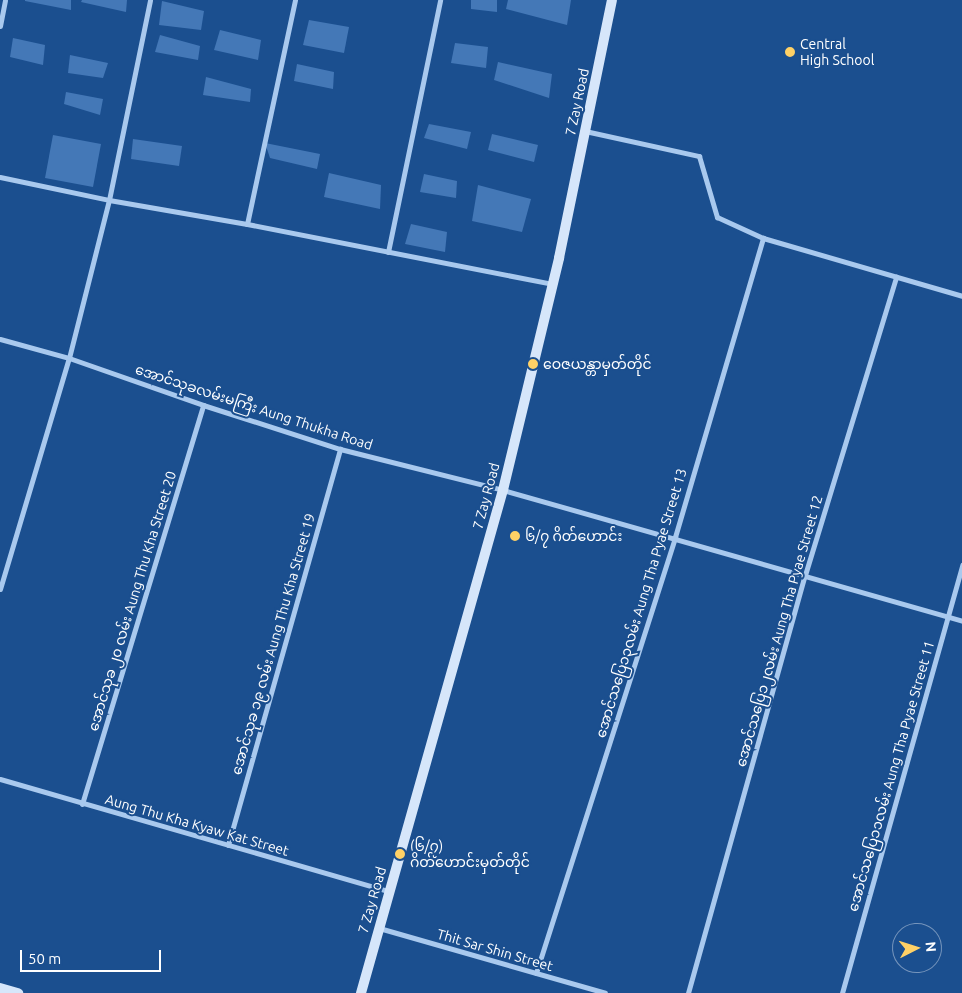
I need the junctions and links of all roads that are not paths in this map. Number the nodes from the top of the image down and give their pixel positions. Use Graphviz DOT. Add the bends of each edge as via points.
graph roads {
  1 [pos="5,0"];
  2 [pos="150,0"];
  3 [pos="295,0"];
  4 [pos="440,0"];
  5 [pos="612,0"];
  6 [pos="0,26"];
  7 [pos="585,130"];
  8 [pos="0,177"];
  9 [pos="109,200"];
  10 [pos="247,224"];
  11 [pos="763,238"];
  12 [pos="388,252"];
  13 [pos="896,277"];
  14 [pos="552,284"];
  15 [pos="962,296"];
  16 [pos="0,339"];
  17 [pos="69,358"];
  18 [pos="203,405"];
  19 [pos="340,449"];
  20 [pos="503,490"];
  21 [pos="675,537"];
  22 [pos="962,565"];
  23 [pos="805,575"];
  24 [pos="0,589"];
  25 [pos="947,617"];
  26 [pos="962,621"];
  27 [pos="0,779"];
  28 [pos="82,804"];
  29 [pos="228,845"];
  30 [pos="389,891"];
  31 [pos="378,928"];
  32 [pos="536,973"];
  33 [pos="0,988"];
  34 [pos="18,993"];
  35 [pos="361,993"];
  36 [pos="605,993"];
  37 [pos="688,993"];
  38 [pos="842,993"];
  1 -- 6 [label="street"];
  2 -- 9 [label="street"];
  3 -- 10 [label="street"];
  4 -- 12 [label="street"];
  5 -- 7 [label="street, 7 Zay Road"];
  7 -- 11 [label="street" via="699,156 717,217"];
  7 -- 14 [label="street, 7 Zay Road"];
  8 -- 9 [label="street"];
  9 -- 10 [label="street"];
  9 -- 17 [label="street"];
  10 -- 12 [label="street"];
  11 -- 13 [label="street"];
  11 -- 21 [label="street, အောင်သပြေ၁၃လမ်း Aung Tha Pyae Street 13"];
  12 -- 14 [label="street"];
  13 -- 15 [label="street"];
  13 -- 23 [label="street, အောင်သပြေ၁၂လမ်း Aung Tha Pyae Street 12"];
  14 -- 20 [label="street, 7 Zay Road"];
  16 -- 17 [label="street, အောင်သုခလမ်းမကြီး Aung Thukha Road"];
  17 -- 18 [label="street, အောင်သုခလမ်းမကြီး Aung Thukha Road"];
  17 -- 24 [label="street"];
  18 -- 19 [label="street, အောင်သုခလမ်းမကြီး Aung Thukha Road"];
  18 -- 28 [label="street, အောင်သုခ ၂၀ လမ်း Aung Thu Kha Street 20"];
  19 -- 20 [label="street, အောင်သုခလမ်းမကြီး Aung Thukha Road"];
  19 -- 29 [label="street, အောင်သုခ ၁၉ လမ်း Aung Thu Kha Street 19"];
  20 -- 21 [label="street, အောင်သုခလမ်းမကြီး Aung Thukha Road"];
  20 -- 30 [label="street, 7 Zay Road"];
  21 -- 23 [label="street, အောင်သုခလမ်းမကြီး Aung Thukha Road"];
  21 -- 32 [label="street, အောင်သပြေ၁၃လမ်း Aung Tha Pyae Street 13"];
  22 -- 25 [label="street, အောင်သပြေ၁၁လမ်း Aung Tha Pyae Street 11"];
  23 -- 25 [label="street, အောင်သုခလမ်းမကြီး Aung Thukha Road"];
  23 -- 37 [label="street, အောင်သပြေ၁၂လမ်း Aung Tha Pyae Street 12"];
  25 -- 26 [label="street, အောင်သုခလမ်းမကြီး Aung Thukha Road"];
  25 -- 38 [label="street, အောင်သပြေ၁၁လမ်း Aung Tha Pyae Street 11"];
  27 -- 28 [label="street, Aung Thu Kha Kyaw Kat Street"];
  28 -- 29 [label="street, Aung Thu Kha Kyaw Kat Street"];
  29 -- 30 [label="street, Aung Thu Kha Kyaw Kat Street"];
  30 -- 31 [label="street, 7 Zay Road"];
  31 -- 32 [label="street, Thit Sar Shin Street"];
  31 -- 35 [label="street, 7 Zay Road"];
  32 -- 36 [label="street, Thit Sar Shin Street"];
  33 -- 34 [label="street"];
}
